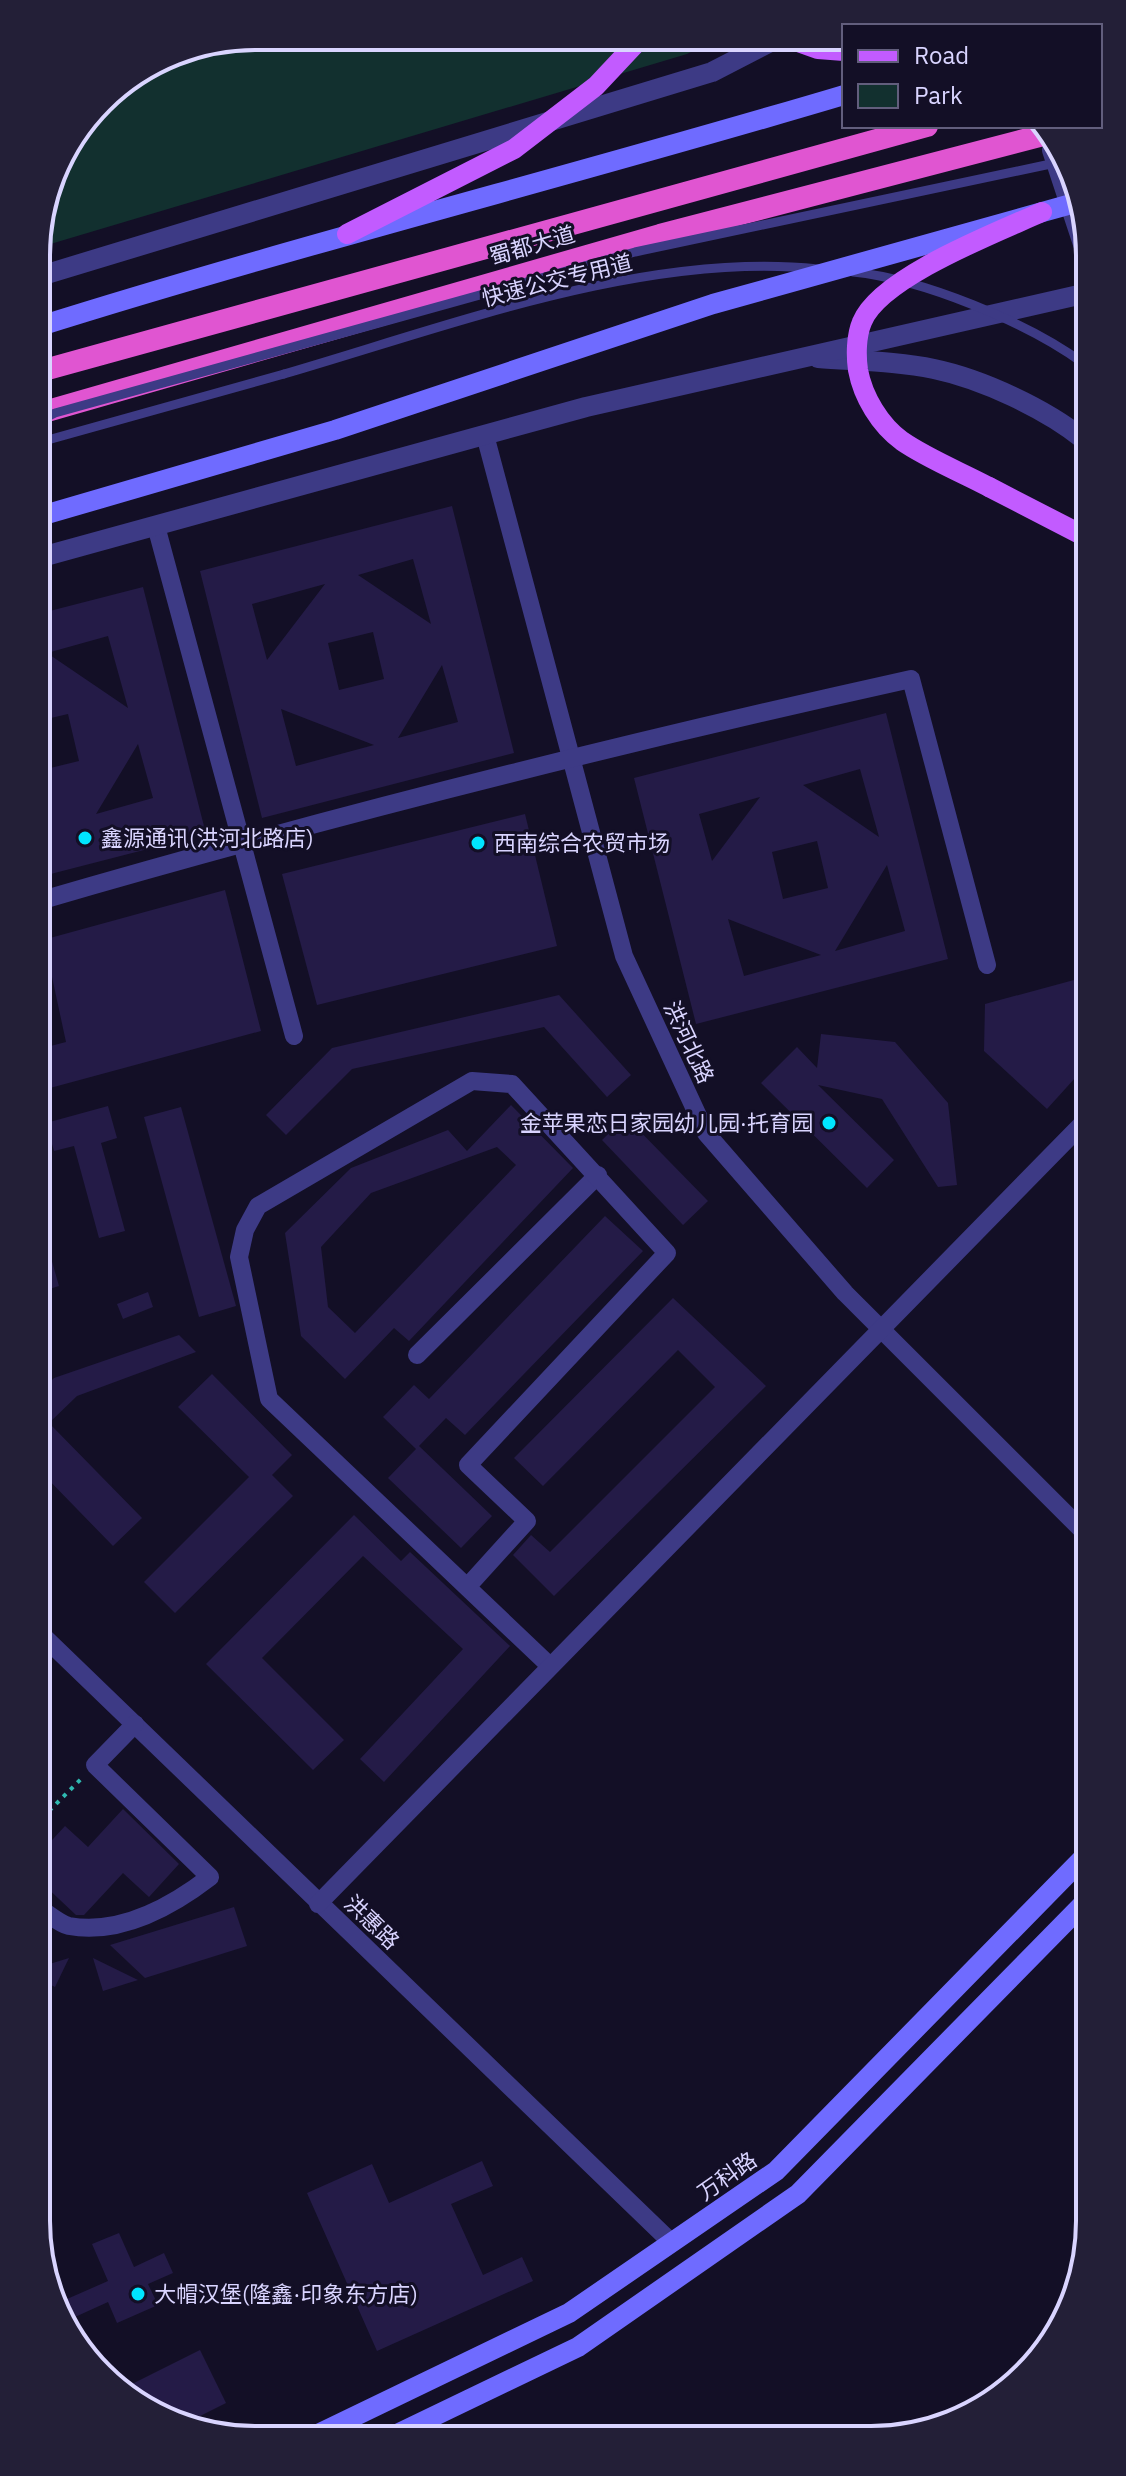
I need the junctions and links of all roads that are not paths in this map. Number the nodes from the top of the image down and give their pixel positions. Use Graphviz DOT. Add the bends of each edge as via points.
graph roads {
  1 [pos="630,50"];
  2 [pos="755,50"];
  3 [pos="842,96"];
  4 [pos="920,128"];
  5 [pos="1038,136"];
  6 [pos="1054,163"];
  7 [pos="1069,204"];
  8 [pos="1042,212"];
  9 [pos="347,234"];
  10 [pos="50,273"];
  11 [pos="1076,296"];
  12 [pos="50,323"];
  13 [pos="802,356"];
  14 [pos="1076,359"];
  15 [pos="50,368"];
  16 [pos="50,410"];
  17 [pos="50,416"];
  18 [pos="1076,433"];
  19 [pos="485,435"];
  20 [pos="50,439"];
  21 [pos="50,513"];
  22 [pos="156,526"];
  23 [pos="1076,532"];
  24 [pos="50,555"];
  25 [pos="569,757"];
  26 [pos="239,843"];
  27 [pos="50,898"];
  28 [pos="987,965"];
  29 [pos="294,1036"];
  30 [pos="1076,1130"];
  31 [pos="598,1175"];
  32 [pos="881,1329"];
  33 [pos="417,1355"];
  34 [pos="1076,1524"];
  35 [pos="468,1586"];
  36 [pos="50,1643"];
  37 [pos="550,1666"];
  38 [pos="135,1724"];
  39 [pos="1076,1865"];
  40 [pos="318,1904"];
  41 [pos="1076,1911"];
  42 [pos="50,1915"];
  43 [pos="672,2243"];
  44 [pos="335,2426"];
  45 [pos="414,2426"];
  1 -- 9 [label="main road, bridge" via="596,86 514,149"];
  2 -- 10 [label="street" via="712,72"];
  3 -- 9 [label="main road, bridge" via="620,162"];
  4 -- 15 [label="highway, 蜀都大道"];
  5 -- 16 [label="highway, 蜀都大道" via="660,235"];
  6 -- 17 [label="lane, 快速公交专用道, bridge" via="635,252"];
  7 -- 8 [label="main road, bridge"];
  8 -- 21 [label="main road, bridge" via="713,304 335,430"];
  8 -- 23 [label="main road, bridge" via="943,257 879,298 862,322 856,357 861,387 881,421 902,441"];
  9 -- 12 [label="main road"];
  11 -- 13 [label="street"];
  13 -- 18 [label="street" via="935,369 997,391"];
  13 -- 19 [label="street"];
  14 -- 20 [label="lane, 快速公交专用道, bridge" via="973,305 876,274 786,265 722,266 655,273 504,311"];
  19 -- 22 [label="street"];
  19 -- 25 [label="street, 洪河北路"];
  22 -- 24 [label="street"];
  22 -- 26 [label="street"];
  25 -- 26 [label="street"];
  25 -- 28 [label="street" via="911,679"];
  25 -- 32 [label="street, 洪河北路" via="624,956 706,1133"];
  26 -- 27 [label="street"];
  26 -- 29 [label="street"];
  30 -- 32 [label="street"];
  31 -- 33 [label="street"];
  31 -- 35 [label="street" via="667,1253 468,1465 527,1521"];
  31 -- 35 [label="street" via="512,1084 472,1081 258,1206 245,1230 239,1257 269,1399"];
  32 -- 34 [label="street, 洪河北路"];
  32 -- 37 [label="street"];
  35 -- 37 [label="street"];
  36 -- 38 [label="street, 洪惠路"];
  37 -- 40 [label="street"];
  38 -- 40 [label="street, 洪惠路"];
  38 -- 42 [label="street" via="95,1765 210,1877 179,1901 119,1925 67,1926"];
  39 -- 43 [label="main road, 万科路" via="776,2171"];
  40 -- 43 [label="street, 洪惠路"];
  41 -- 45 [label="main road" via="798,2194 578,2347"];
  43 -- 44 [label="main road, 万科路" via="569,2313"];
}
